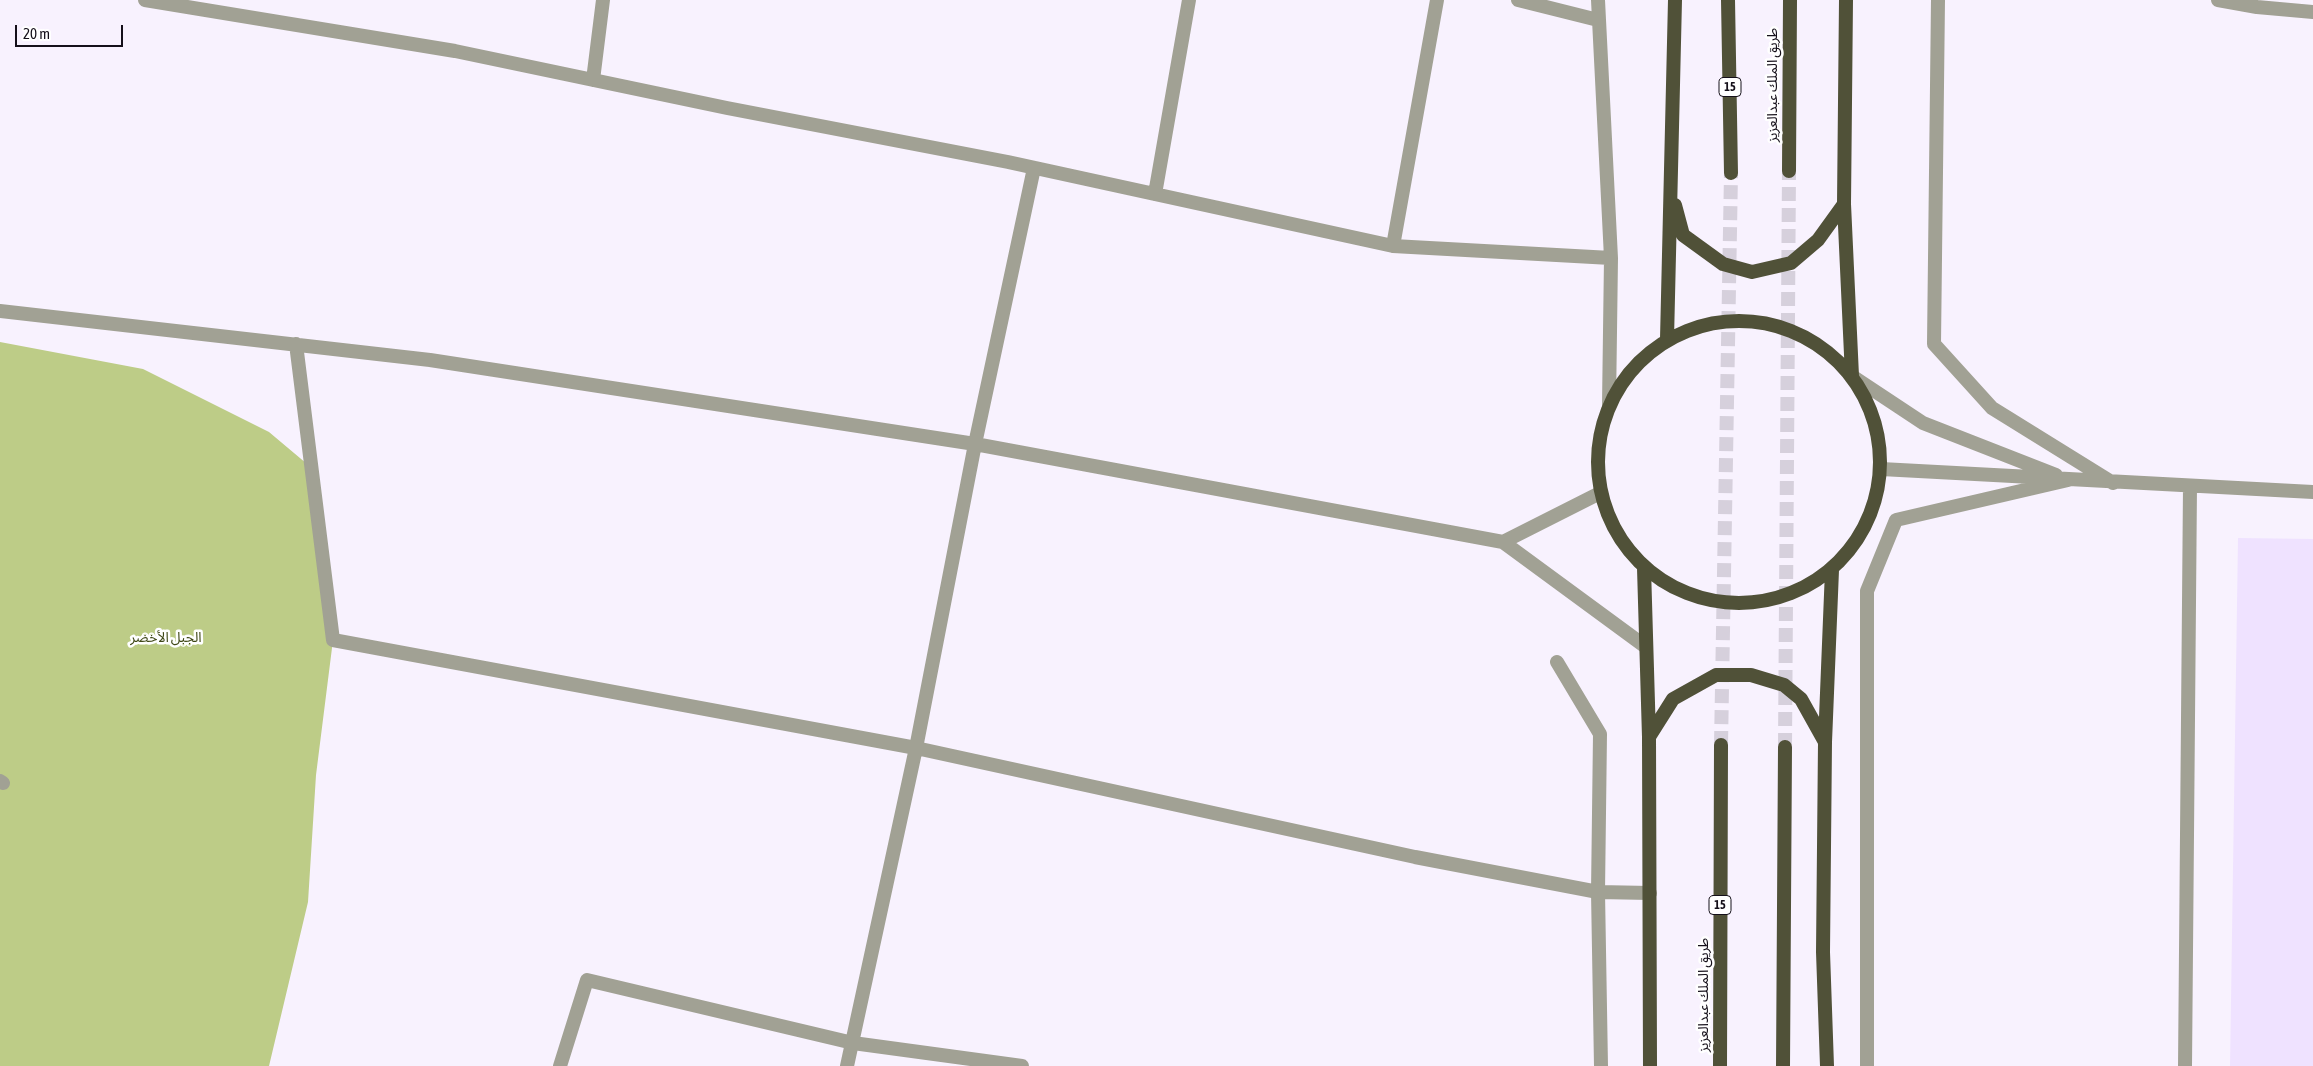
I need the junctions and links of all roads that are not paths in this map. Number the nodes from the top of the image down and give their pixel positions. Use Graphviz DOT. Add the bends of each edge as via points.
graph roads {
  1 [pos="145,0"];
  2 [pos="603,0"];
  3 [pos="1189,0"];
  4 [pos="1437,0"];
  5 [pos="1518,0"];
  6 [pos="1598,0"];
  7 [pos="1676,0"];
  8 [pos="1728,0"];
  9 [pos="1790,0"];
  10 [pos="1846,0"];
  11 [pos="1938,0"];
  12 [pos="2218,0"];
  13 [pos="2313,12"];
  14 [pos="1598,20"];
  15 [pos="593,80"];
  16 [pos="1034,168"];
  17 [pos="1789,171"];
  18 [pos="1731,173"];
  19 [pos="1671,188"];
  20 [pos="1155,194"];
  21 [pos="1844,204"];
  22 [pos="1393,246"];
  23 [pos="1611,258"];
  24 [pos="0,311"];
  25 [pos="1667,339"];
  26 [pos="296,344"];
  27 [pos="1852,376"];
  28 [pos="1608,405"];
  29 [pos="975,444"];
  30 [pos="1881,469"];
  31 [pos="2068,480"];
  32 [pos="2113,483"];
  33 [pos="2190,486"];
  34 [pos="2313,492"];
  35 [pos="1600,493"];
  36 [pos="1503,542"];
  37 [pos="1644,568"];
  38 [pos="1832,570"];
  39 [pos="1646,647"];
  40 [pos="1556,662"];
  41 [pos="1649,738"];
  42 [pos="1825,742"];
  43 [pos="1720,745"];
  44 [pos="1785,747"];
  45 [pos="916,748"];
  46 [pos="1598,892"];
  47 [pos="1650,893"];
  48 [pos="854,1044"];
  49 [pos="560,1066"];
  50 [pos="847,1066"];
  51 [pos="1022,1066"];
  52 [pos="1601,1066"];
  53 [pos="1650,1066"];
  54 [pos="1720,1066"];
  55 [pos="1783,1066"];
  56 [pos="1827,1066"];
  57 [pos="1867,1066"];
  58 [pos="2186,1066"];
  1 -- 15 [label="street" via="455,51"];
  2 -- 15 [label="street"];
  3 -- 20 [label="street"];
  4 -- 22 [label="street"];
  5 -- 14 [label="street"];
  6 -- 14 [label="street"];
  7 -- 19 [label="highway"];
  8 -- 18 [label="highway, 15"];
  9 -- 17 [label="highway, طريق الملك عبدالعزيز"];
  10 -- 21 [label="highway"];
  11 -- 32 [label="street" via="1934,344 1992,408"];
  12 -- 13 [label="street"];
  14 -- 23 [label="street"];
  15 -- 16 [label="street"];
  16 -- 20 [label="street"];
  16 -- 29 [label="street"];
  19 -- 21 [label="highway" via="1683,235 1722,264 1752,272 1791,262 1818,240"];
  19 -- 25 [label="highway"];
  20 -- 22 [label="street"];
  21 -- 27 [label="highway"];
  22 -- 23 [label="street"];
  23 -- 28 [label="street"];
  24 -- 26 [label="street"];
  25 -- 27 [label="highway" via="1707,324 1732,320 1767,322 1799,333 1828,351"];
  25 -- 28 [label="highway" via="1633,368"];
  26 -- 29 [label="street" via="430,360"];
  26 -- 45 [label="street" via="333,640"];
  27 -- 30 [label="highway" via="1874,420"];
  27 -- 31 [label="street" via="1923,423"];
  28 -- 35 [label="highway" via="1597,448"];
  29 -- 36 [label="street"];
  29 -- 45 [label="street"];
  30 -- 31 [label="street"];
  30 -- 38 [label="highway" via="1873,507 1857,541"];
  31 -- 32 [label="street"];
  31 -- 57 [label="street" via="1896,520 1868,591"];
  32 -- 33 [label="street"];
  33 -- 34 [label="street"];
  33 -- 58 [label="street"];
  35 -- 36 [label="street"];
  35 -- 37 [label="highway" via="1616,534"];
  36 -- 39 [label="street"];
  37 -- 38 [label="highway" via="1678,591 1717,604 1758,604 1797,592"];
  37 -- 39 [label="highway"];
  38 -- 42 [label="highway"];
  39 -- 41 [label="highway"];
  40 -- 46 [label="street" via="1600,734"];
  41 -- 42 [label="highway" via="1673,699 1716,675 1751,675 1784,685 1801,699"];
  41 -- 47 [label="highway"];
  42 -- 56 [label="highway" via="1822,952"];
  43 -- 54 [label="highway, طريق الملك عبدالعزيز / 15"];
  44 -- 55 [label="highway"];
  45 -- 46 [label="street" via="1405,855"];
  45 -- 48 [label="street"];
  46 -- 47 [label="street"];
  46 -- 52 [label="street"];
  47 -- 53 [label="highway"];
  48 -- 49 [label="street" via="587,980"];
  48 -- 50 [label="street"];
  48 -- 51 [label="street"];
}
